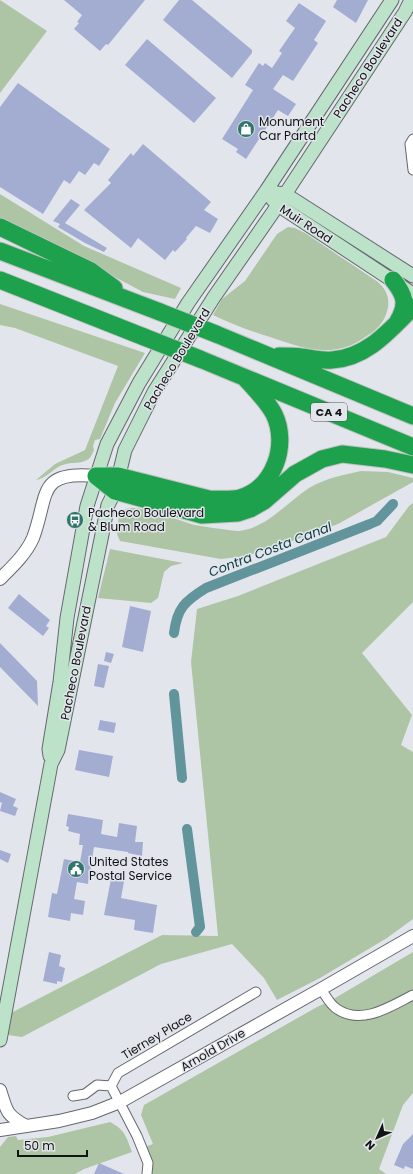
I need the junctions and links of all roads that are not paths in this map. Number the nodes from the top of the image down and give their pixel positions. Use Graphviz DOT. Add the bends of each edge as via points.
graph roads {
  1 [pos="392,0"];
  2 [pos="411,0"];
  3 [pos="413,139"];
  4 [pos="413,170"];
  5 [pos="266,192"];
  6 [pos="286,194"];
  7 [pos="278,205"];
  8 [pos="0,226"];
  9 [pos="0,251"];
  10 [pos="413,276"];
  11 [pos="0,280"];
  12 [pos="393,280"];
  13 [pos="0,293"];
  14 [pos="413,294"];
  15 [pos="46,298"];
  16 [pos="132,301"];
  17 [pos="413,307"];
  18 [pos="397,323"];
  19 [pos="269,356"];
  20 [pos="245,378"];
  21 [pos="413,416"];
  22 [pos="413,447"];
  23 [pos="413,465"];
  24 [pos="96,476"];
  25 [pos="116,483"];
  26 [pos="0,579"];
  27 [pos="51,764"];
  28 [pos="413,936"];
  29 [pos="321,989"];
  30 [pos="256,992"];
  31 [pos="413,994"];
  32 [pos="0,1040"];
  33 [pos="111,1086"];
  34 [pos="0,1090"];
  35 [pos="73,1096"];
  36 [pos="120,1102"];
  37 [pos="26,1126"];
  38 [pos="0,1130"];
  39 [pos="147,1174"];
  1 -- 5 [label="main road, Pacheco Boulevard"];
  2 -- 6 [label="main road, Pacheco Boulevard"];
  3 -- 4 [label="street" via="410,144"];
  5 -- 6 [label="main road, Muir Road"];
  5 -- 7 [label="main road, Muir Road"];
  5 -- 24 [label="main road, Pacheco Boulevard" via="188,303 138,382 108,444"];
  6 -- 7 [label="main road, Pacheco Boulevard"];
  6 -- 10 [label="main road, Muir Road"];
  7 -- 12 [label="main road, Muir Road"];
  7 -- 25 [label="main road, Pacheco Boulevard" via="214,297 154,392 125,450"];
  8 -- 16 [label="highway" via="91,271"];
  9 -- 16 [label="highway, CA 4"];
  11 -- 15 [label="highway, CA 4"];
  12 -- 14 [label="main road, Muir Road"];
  12 -- 18 [label="highway" via="402,291 404,303 403,312"];
  13 -- 15 [label="highway"];
  15 -- 20 [label="highway, CA 4, bridge"];
  16 -- 19 [label="highway, CA 4, bridge"];
  17 -- 18 [label="highway"];
  18 -- 19 [label="highway" via="370,348 348,357 332,360"];
  19 -- 21 [label="highway, CA 4"];
  20 -- 22 [label="highway, CA 4"];
  20 -- 25 [label="highway" via="274,414 280,431 277,459 269,477 256,489 240,498 223,500"];
  23 -- 25 [label="highway" via="342,454 322,459 295,474 264,501 238,513 202,515"];
  24 -- 25 [label="highway"];
  24 -- 26 [label="street" via="79,474 65,476 53,482 44,496 32,539 17,562"];
  24 -- 27 [label="main road, Pacheco Boulevard" via="87,506 67,618 49,749"];
  25 -- 27 [label="main road, Pacheco Boulevard" via="108,505 58,750"];
  27 -- 32 [label="main road, Pacheco Boulevard"];
  28 -- 29 [label="street, Arnold Drive"];
  29 -- 31 [label="street" via="336,1009 357,1016 378,1013"];
  29 -- 36 [label="street, Arnold Drive"];
  30 -- 33 [label="street, Tierney Place" via="118,1073"];
  33 -- 35 [label="street" via="97,1085 85,1094"];
  33 -- 36 [label="street"];
  34 -- 37 [label="street" via="8,1114"];
  36 -- 37 [label="street, Arnold Drive" via="66,1120"];
  36 -- 39 [label="street" via="148,1163"];
  37 -- 38 [label="street, Arnold Drive"];
}
